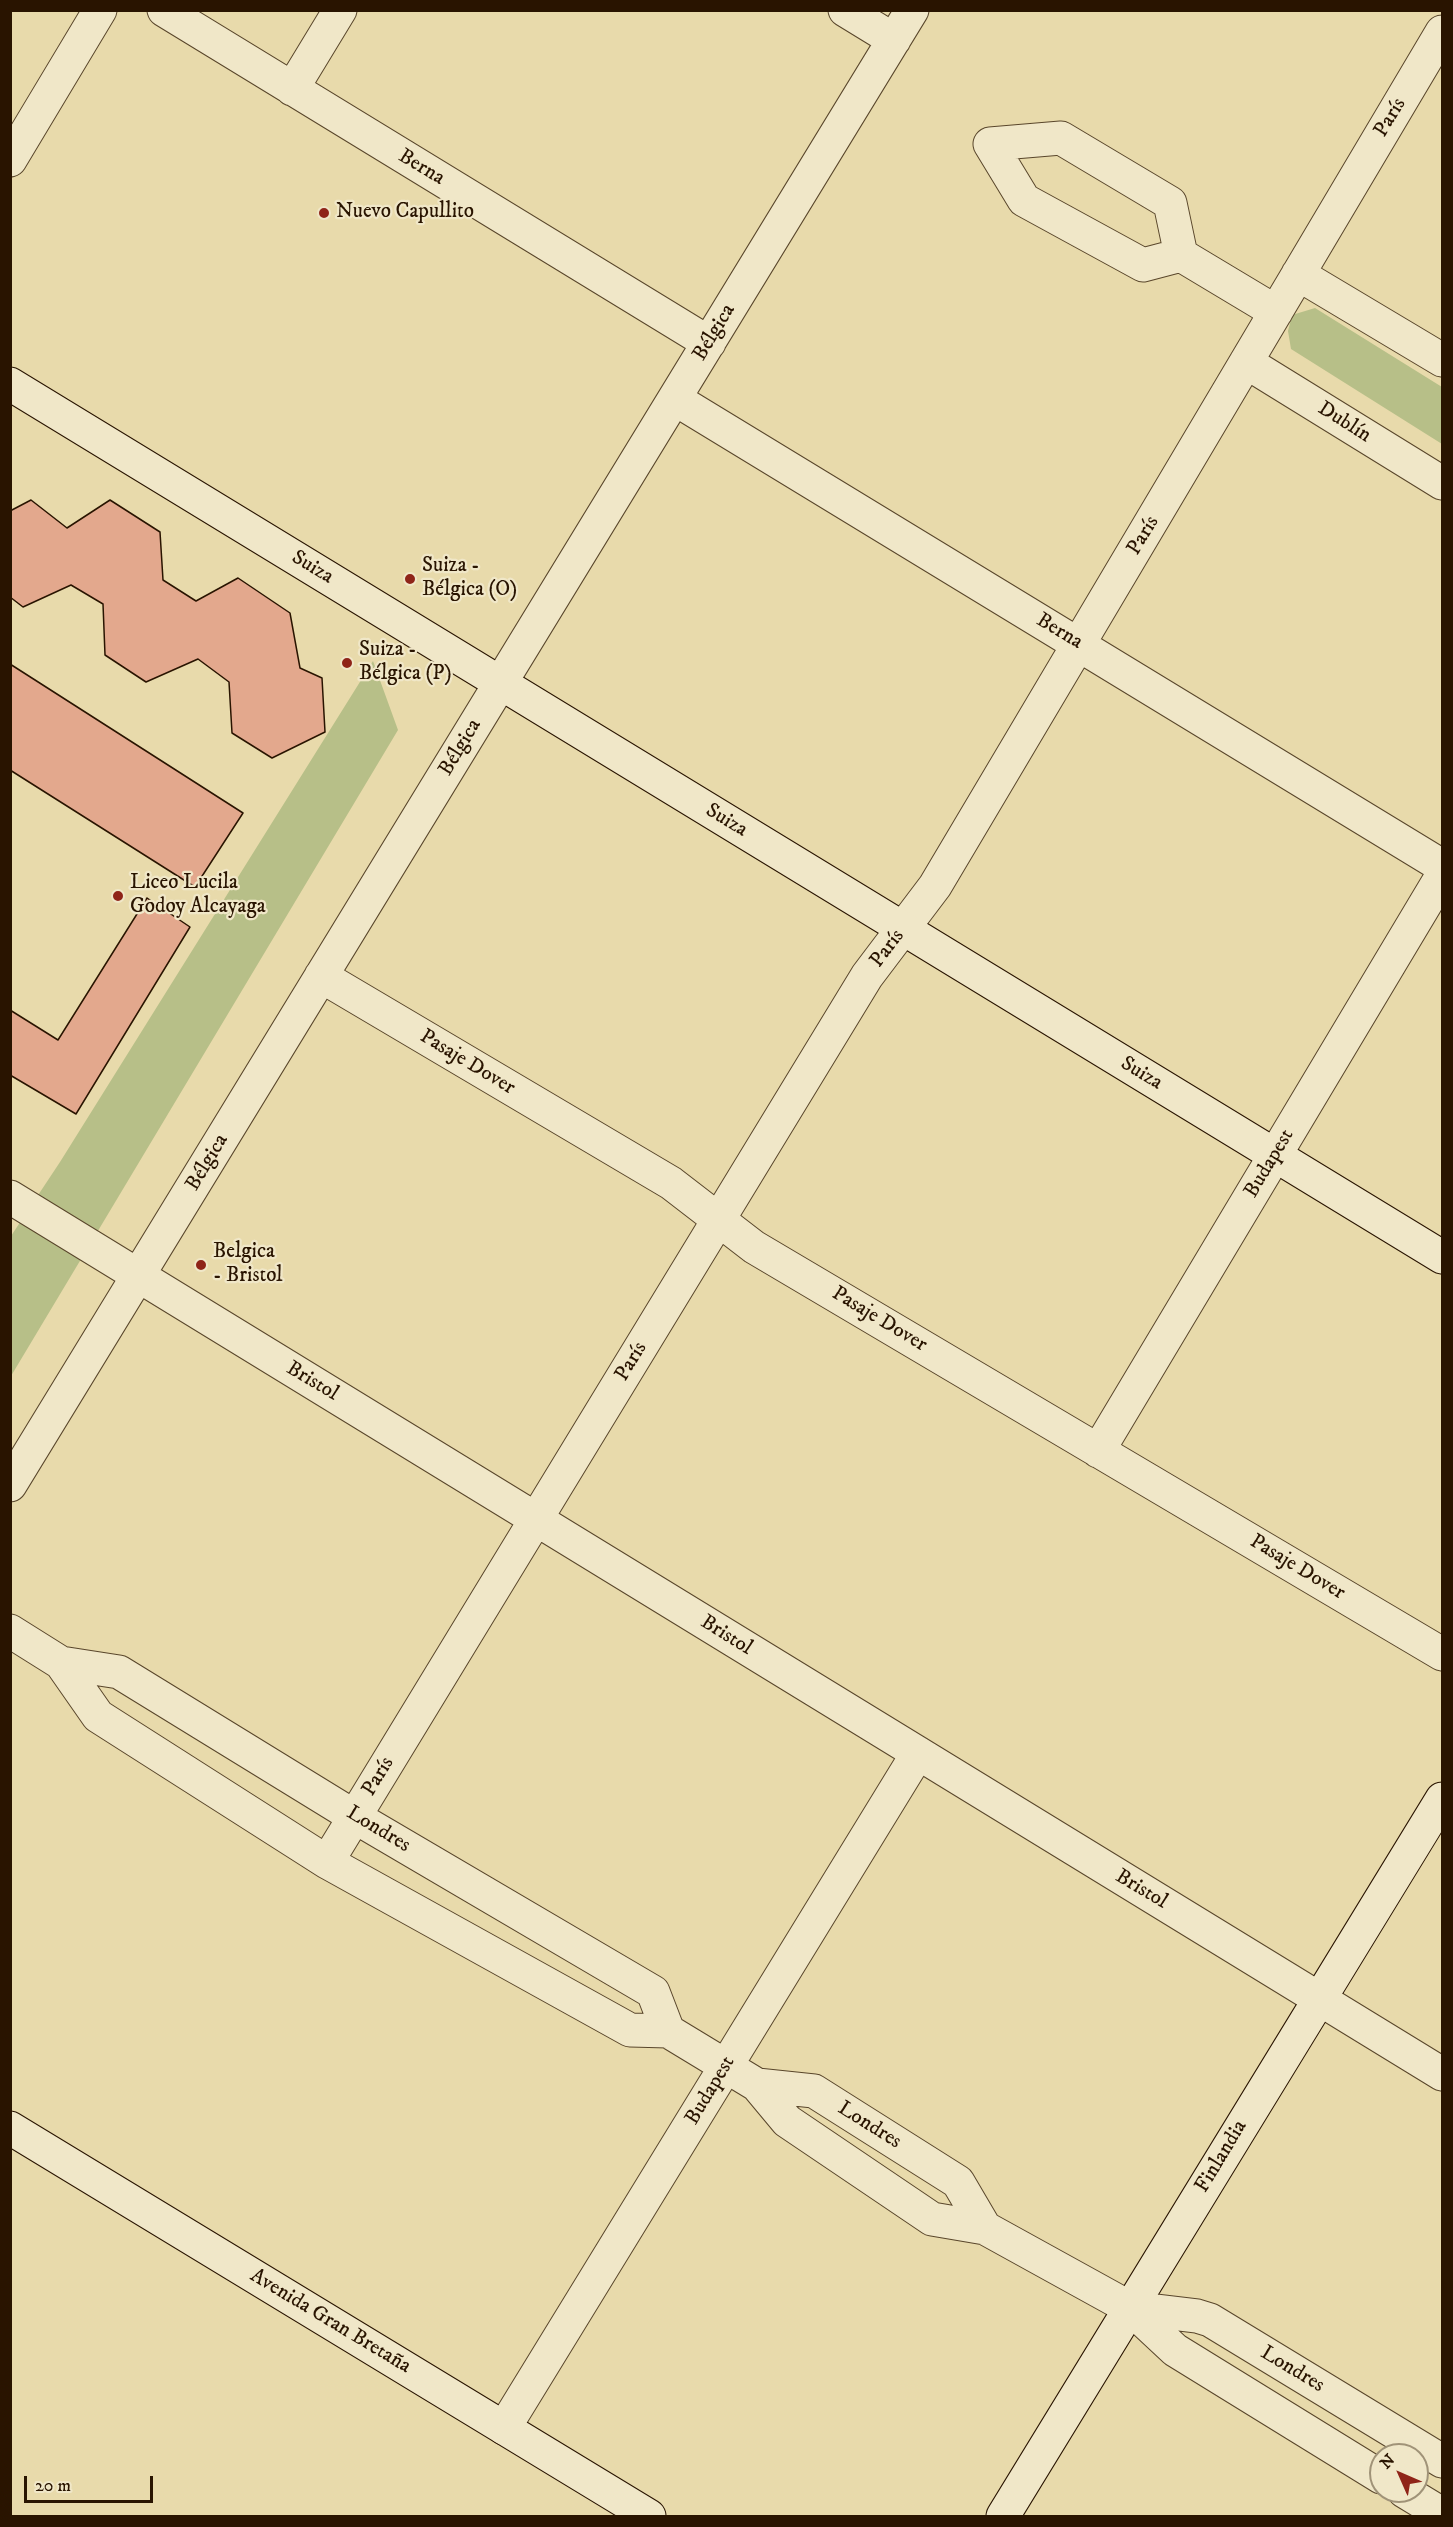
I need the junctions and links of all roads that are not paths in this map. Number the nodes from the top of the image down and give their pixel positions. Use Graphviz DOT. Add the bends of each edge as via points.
graph roads {
  1 [pos="100,10"];
  2 [pos="164,10"];
  3 [pos="340,10"];
  4 [pos="845,10"];
  5 [pos="912,10"];
  6 [pos="1443,32"];
  7 [pos="894,40"];
  8 [pos="292,89"];
  9 [pos="10,160"];
  10 [pos="1181,255"];
  11 [pos="1298,274"];
  12 [pos="1276,312"];
  13 [pos="709,343"];
  14 [pos="1443,360"];
  15 [pos="1246,362"];
  16 [pos="10,384"];
  17 [pos="675,399"];
  18 [pos="1443,483"];
  19 [pos="1079,645"];
  20 [pos="501,683"];
  21 [pos="1443,866"];
  22 [pos="1443,876"];
  23 [pos="903,929"];
  24 [pos="321,976"];
  25 [pos="1275,1155"];
  26 [pos="10,1197"];
  27 [pos="719,1219"];
  28 [pos="1443,1257"];
  29 [pos="139,1276"];
  30 [pos="1098,1451"];
  31 [pos="10,1485"];
  32 [pos="536,1519"];
  33 [pos="10,1631"];
  34 [pos="1443,1654"];
  35 [pos="61,1663"];
  36 [pos="918,1753"];
  37 [pos="1443,1799"];
  38 [pos="355,1817"];
  39 [pos="327,1862"];
  40 [pos="1319,1999"];
  41 [pos="668,2031"];
  42 [pos="726,2066"];
  43 [pos="1443,2074"];
  44 [pos="757,2085"];
  45 [pos="10,2128"];
  46 [pos="985,2228"];
  47 [pos="1130,2308"];
  48 [pos="504,2428"];
  49 [pos="1443,2461"];
  50 [pos="1369,2470"];
  51 [pos="1424,2503"];
  52 [pos="1443,2514"];
  53 [pos="649,2517"];
  54 [pos="1003,2517"];
  1 -- 9 [label="street"];
  2 -- 8 [label="street, Berna"];
  3 -- 8 [label="street"];
  4 -- 7 [label="street"];
  5 -- 7 [label="street, Bélgica"];
  6 -- 11 [label="street, París"];
  7 -- 13 [label="street, Bélgica"];
  8 -- 13 [label="street, Berna"];
  10 -- 10 [label="street" via="1143,264 1024,200 990,144 1061,138 1170,203"];
  10 -- 12 [label="street"];
  11 -- 12 [label="street, París"];
  11 -- 14 [label="street"];
  12 -- 15 [label="street, París"];
  13 -- 17 [label="street, Bélgica"];
  15 -- 18 [label="street, Dublín"];
  15 -- 19 [label="street, París"];
  16 -- 20 [label="street, Suiza"];
  17 -- 19 [label="street, Berna"];
  17 -- 20 [label="street, Bélgica"];
  19 -- 21 [label="street, Berna"];
  19 -- 23 [label="street, París" via="935,886"];
  20 -- 23 [label="street, Suiza"];
  20 -- 24 [label="street, Bélgica"];
  22 -- 25 [label="street, Budapest"];
  23 -- 25 [label="street, Suiza"];
  23 -- 27 [label="street, París" via="867,976"];
  24 -- 27 [label="street, Pasaje Dover" via="671,1183"];
  24 -- 29 [label="street, Bélgica"];
  25 -- 28 [label="street, Suiza"];
  25 -- 30 [label="street, Budapest"];
  26 -- 29 [label="street, Bristol"];
  27 -- 30 [label="street, Pasaje Dover" via="754,1247"];
  27 -- 32 [label="street, París"];
  29 -- 31 [label="street, Bélgica"];
  29 -- 32 [label="street, Bristol"];
  30 -- 34 [label="street, Pasaje Dover"];
  32 -- 36 [label="street, Bristol"];
  32 -- 38 [label="street, París"];
  33 -- 35 [label="street, Londres"];
  35 -- 38 [label="street, Londres" via="119,1672"];
  35 -- 39 [label="street, Londres" via="98,1716"];
  36 -- 40 [label="street, Bristol"];
  36 -- 42 [label="street, Budapest"];
  37 -- 40 [label="street, Finlandia"];
  38 -- 39 [label="street, París"];
  38 -- 41 [label="street, Londres" via="653,1992"];
  39 -- 41 [label="street, Londres" via="630,2030"];
  40 -- 43 [label="street, Bristol"];
  40 -- 47 [label="street, Finlandia"];
  41 -- 42 [label="street, Londres"];
  42 -- 44 [label="street, Londres"];
  42 -- 48 [label="street, Budapest"];
  44 -- 46 [label="street, Londres" via="787,2121 932,2219"];
  44 -- 46 [label="street, Londres" via="814,2091 958,2182"];
  45 -- 48 [label="street, Avenida Gran Bretaña"];
  46 -- 47 [label="street, Londres"];
  47 -- 49 [label="street, Londres" via="1209,2320"];
  47 -- 50 [label="street, Londres" via="1176,2350"];
  47 -- 54 [label="street, Finlandia"];
  48 -- 53 [label="street, Avenida Gran Bretaña"];
  51 -- 52 [label="street"];
}
